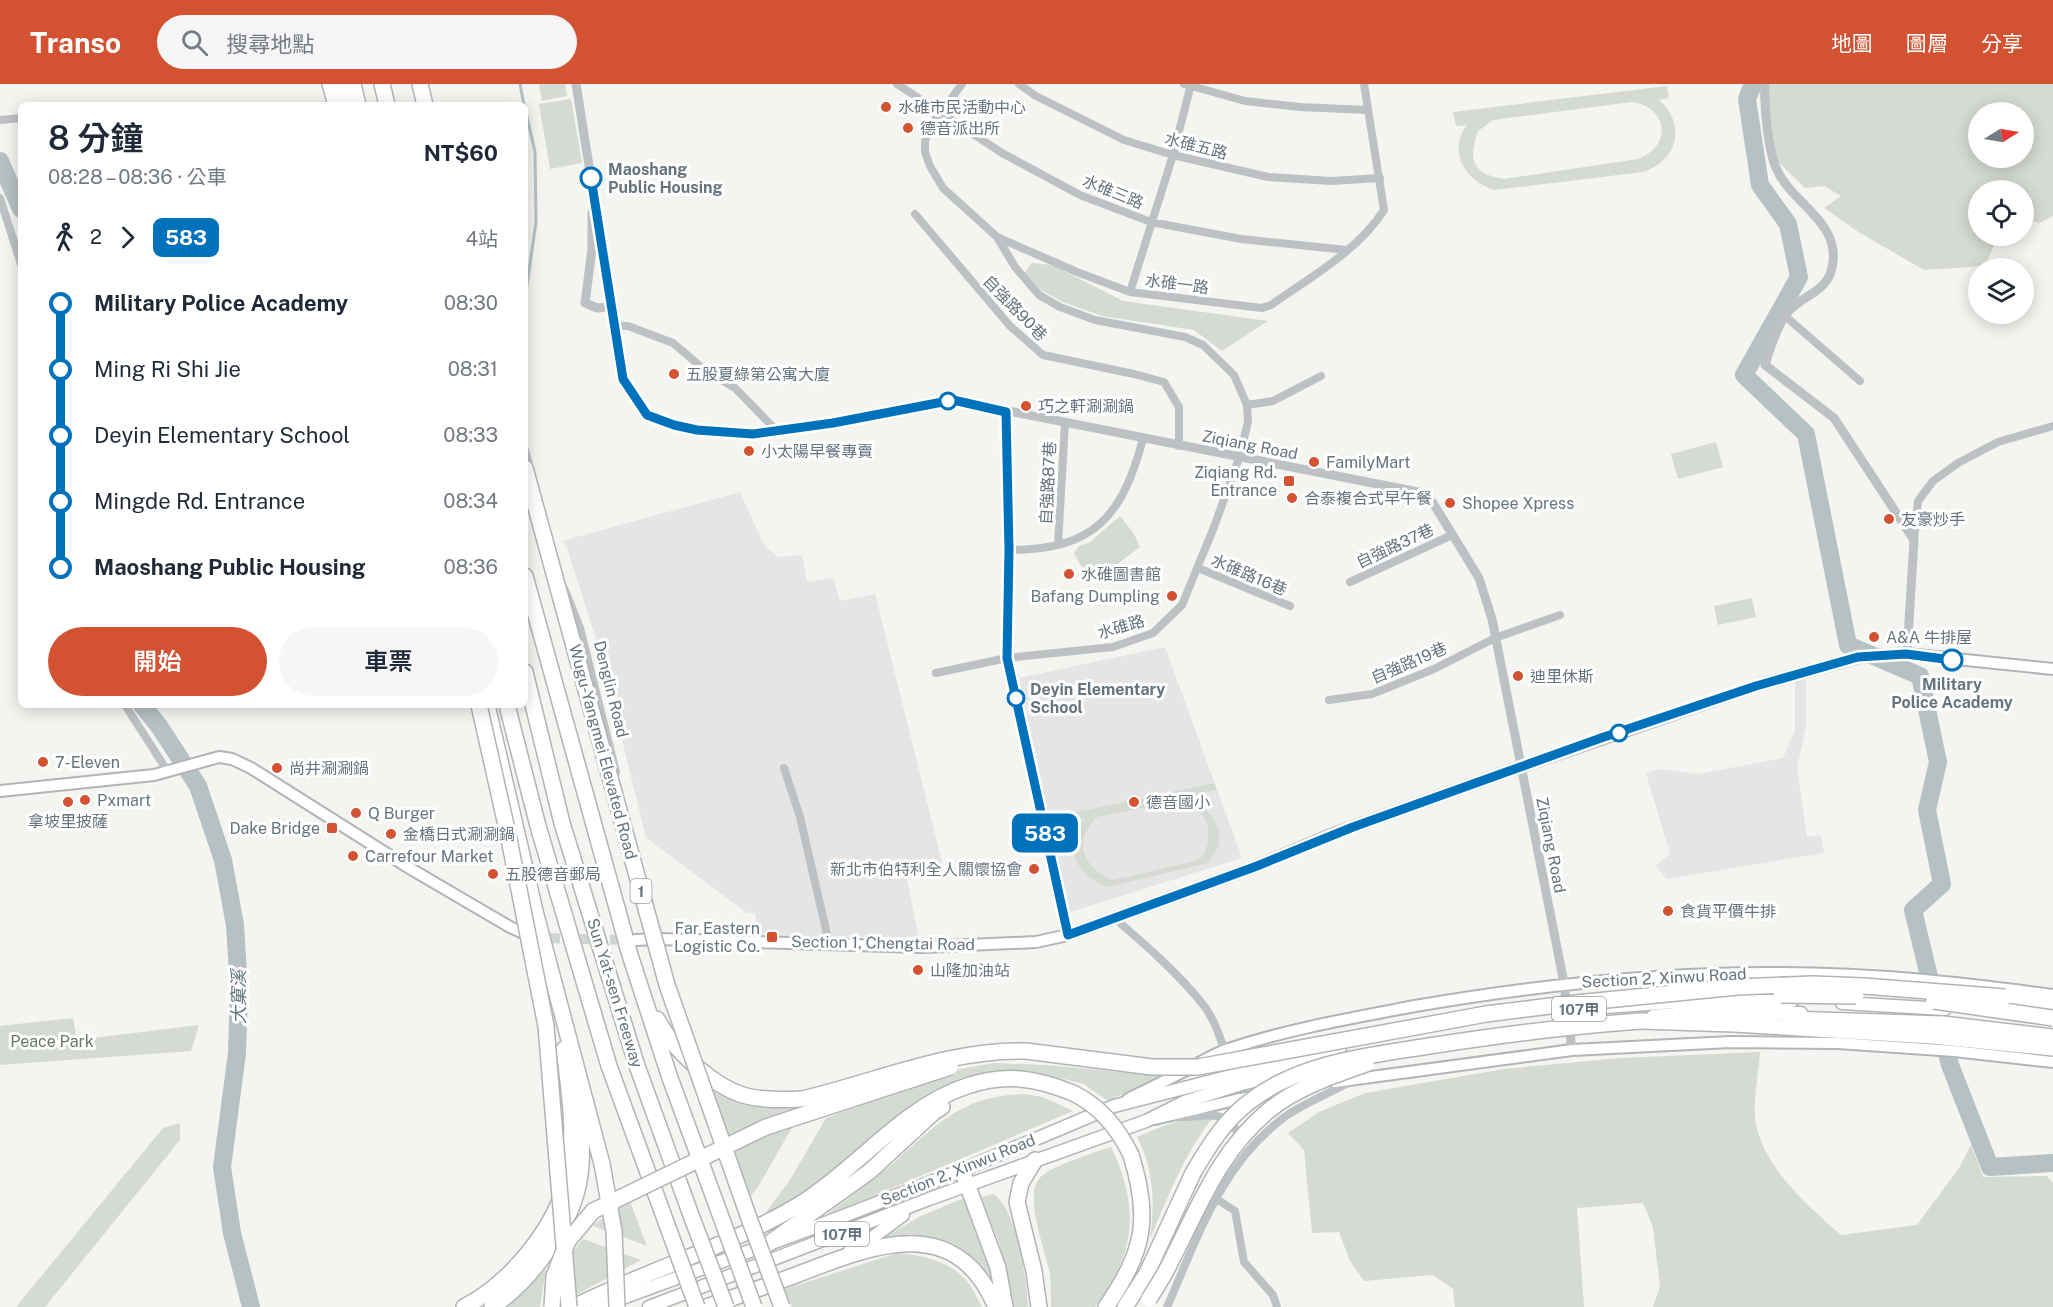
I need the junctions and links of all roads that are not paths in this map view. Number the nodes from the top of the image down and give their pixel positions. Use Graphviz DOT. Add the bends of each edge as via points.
graph roads {
  1 [pos="330,84"];
  2 [pos="341,84"];
  3 [pos="352,84"];
  4 [pos="382,84"];
  5 [pos="420,84"];
  6 [pos="576,84"];
  7 [pos="897,84"];
  8 [pos="962,84"];
  9 [pos="1019,84"];
  10 [pos="1364,84"];
  11 [pos="1765,84"];
  12 [pos="1189,85"];
  13 [pos="335,102"];
  14 [pos="346,102"];
  15 [pos="357,102"];
  16 [pos="386,102"];
  17 [pos="424,102"];
  18 [pos="1368,110"];
  19 [pos="940,114"];
  20 [pos="18,118"];
  21 [pos="3,120"];
  22 [pos="1173,155"];
  23 [pos="1380,178"];
  24 [pos="591,181"];
  25 [pos="0,198"];
  26 [pos="915,214"];
  27 [pos="1151,222"];
  28 [pos="997,237"];
  29 [pos="1347,250"];
  30 [pos="18,255"];
  31 [pos="1130,292"];
  32 [pos="611,307"];
  33 [pos="1785,316"];
  34 [pos="614,326"];
  35 [pos="1321,376"];
  36 [pos="1860,381"];
  37 [pos="1247,405"];
  38 [pos="1006,412"];
  39 [pos="1065,423"];
  40 [pos="2053,426"];
  41 [pos="778,432"];
  42 [pos="1143,439"];
  43 [pos="1179,446"];
  44 [pos="1239,458"];
  45 [pos="528,461"];
  46 [pos="528,479"];
  47 [pos="1452,535"];
  48 [pos="1914,540"];
  49 [pos="1058,545"];
  50 [pos="1009,550"];
  51 [pos="1198,568"];
  52 [pos="1350,582"];
  53 [pos="528,586"];
  54 [pos="1290,606"];
  55 [pos="1560,615"];
  56 [pos="1495,638"];
  57 [pos="1906,654"];
  58 [pos="1007,658"];
  59 [pos="2053,669"];
  60 [pos="936,674"];
  61 [pos="528,684"];
  62 [pos="1329,700"];
  63 [pos="126,708"];
  64 [pos="480,708"];
  65 [pos="488,708"];
  66 [pos="508,708"];
  67 [pos="1520,767"];
  68 [pos="784,768"];
  69 [pos="168,772"];
  70 [pos="0,791"];
  71 [pos="1114,918"];
  72 [pos="1068,935"];
  73 [pos="535,938"];
  74 [pos="658,939"];
  75 [pos="829,943"];
  76 [pos="633,948"];
  77 [pos="1715,974"];
  78 [pos="553,978"];
  79 [pos="1563,983"];
  80 [pos="2053,994"];
  81 [pos="1637,998"];
  82 [pos="1831,1002"];
  83 [pos="2053,1004"];
  84 [pos="1568,1016"];
  85 [pos="2053,1020"];
  86 [pos="1641,1021"];
  87 [pos="2053,1035"];
  88 [pos="1427,1047"];
  89 [pos="2053,1048"];
  90 [pos="1224,1050"];
  91 [pos="1572,1050"];
  92 [pos="1244,1059"];
  93 [pos="2053,1062"];
  94 [pos="1359,1077"];
  95 [pos="1023,1079"];
  96 [pos="1114,1106"];
  97 [pos="1170,1116"];
  98 [pos="1146,1121"];
  99 [pos="1243,1156"];
  100 [pos="1035,1160"];
  101 [pos="962,1170"];
  102 [pos="967,1186"];
  103 [pos="1215,1198"];
  104 [pos="915,1206"];
  105 [pos="768,1244"];
  106 [pos="828,1263"];
  107 [pos="1147,1303"];
  108 [pos="464,1307"];
  109 [pos="492,1307"];
  110 [pos="552,1307"];
  111 [pos="569,1307"];
  112 [pos="574,1307"];
  113 [pos="598,1307"];
  114 [pos="617,1307"];
  115 [pos="649,1307"];
  116 [pos="697,1307"];
  117 [pos="706,1307"];
  118 [pos="726,1307"];
  119 [pos="754,1307"];
  120 [pos="782,1307"];
  121 [pos="996,1307"];
  122 [pos="1005,1307"];
  123 [pos="1039,1307"];
  124 [pos="1106,1307"];
  125 [pos="1125,1307"];
  126 [pos="1167,1307"];
  127 [pos="1277,1307"];
  1 -- 13 [label="highway"];
  2 -- 14 [label="highway"];
  3 -- 15 [label="highway"];
  4 -- 16 [label="highway"];
  5 -- 17 [label="highway"];
  6 -- 24 [label="street"];
  7 -- 19 [label="street, 水碓三路"];
  8 -- 19 [label="street, 水碓一路"];
  9 -- 22 [label="street, 水碓五路" via="1124,140"];
  10 -- 18 [label="street, 水碓一路"];
  11 -- 33 [label="street" via="1764,112 1776,168 1787,188 1826,229 1833,246 1827,281"];
  12 -- 18 [label="street" via="1245,100"];
  12 -- 22 [label="street"];
  18 -- 23 [label="street, 水碓一路"];
  19 -- 27 [label="street, 水碓三路" via="1080,195"];
  19 -- 28 [label="street, 水碓一路" via="931,124 925,141 930,166 943,188"];
  20 -- 21 [label="street"];
  22 -- 23 [label="street, 水碓五路" via="1268,177 1331,181"];
  22 -- 27 [label="street"];
  23 -- 29 [label="street, 水碓一路" via="1384,210"];
  24 -- 32 [label="street"];
  24 -- 32 [label="street" via="592,249 585,303 597,308"];
  25 -- 30 [label="street"];
  26 -- 43 [label="street, 自強路90巷" via="1010,326 1043,355 1164,382 1179,407"];
  27 -- 29 [label="street, 水碓三路" via="1240,239"];
  27 -- 31 [label="street"];
  28 -- 31 [label="street, 水碓一路"];
  28 -- 37 [label="street, 水碓一路" via="1015,267 1039,295 1060,307 1095,320 1185,337 1203,345 1234,375"];
  29 -- 31 [label="street, 水碓一路" via="1262,308"];
  32 -- 34 [label="street, Ziqiang Road"];
  33 -- 36 [label="street"];
  33 -- 48 [label="street" via="1765,365 1834,418"];
  34 -- 41 [label="street" via="628,326 673,343 735,388"];
  34 -- 41 [label="street, Ziqiang Road" via="623,379 647,415 697,430"];
  35 -- 37 [label="street" via="1273,401"];
  37 -- 44 [label="street, 水碓一路" via="1248,422"];
  38 -- 39 [label="street, Ziqiang Road"];
  38 -- 41 [label="street, Ziqiang Road" via="953,400"];
  38 -- 50 [label="street"];
  39 -- 42 [label="street, Ziqiang Road"];
  39 -- 49 [label="street, 自強路87巷"];
  40 -- 48 [label="street" via="1998,442 1933,481 1918,501"];
  42 -- 43 [label="street, Ziqiang Road"];
  42 -- 49 [label="street" via="1128,484 1108,518 1093,530"];
  43 -- 44 [label="street, Ziqiang Road"];
  44 -- 47 [label="street, Ziqiang Road" via="1423,493"];
  44 -- 51 [label="street, 水碓路"];
  45 -- 74 [label="street, Denglin Road" via="559,573 580,628"];
  46 -- 120 [label="highway, Wugu-Yangmei Elevated Road / 1, bridge" via="667,985"];
  47 -- 52 [label="street, 自強路37巷"];
  47 -- 56 [label="street, Ziqiang Road" via="1479,578"];
  48 -- 57 [label="street"];
  49 -- 50 [label="street"];
  50 -- 58 [label="street"];
  51 -- 54 [label="street, 水碓路16巷"];
  51 -- 58 [label="street, 水碓路" via="1182,605 1154,633 1113,647"];
  53 -- 76 [label="highway"];
  55 -- 56 [label="street, 自強路19巷"];
  56 -- 62 [label="street, 自強路19巷" via="1372,694"];
  56 -- 67 [label="street, Ziqiang Road"];
  57 -- 59 [label="main road, Section 1, Chengtai Road"];
  57 -- 67 [label="main road, Section 1, Chengtai Road" via="1858,657 1786,677"];
  58 -- 60 [label="street, 水碓路"];
  58 -- 72 [label="street"];
  61 -- 118 [label="highway, Sun Yat-sen Freeway, bridge" via="562,823 636,1063"];
  63 -- 69 [label="street"];
  64 -- 111 [label="highway, bridge" via="546,1026"];
  65 -- 78 [label="highway"];
  66 -- 116 [label="highway, Sun Yat-sen Freeway, bridge" via="538,826 609,1066"];
  67 -- 71 [label="main road, Section 1, Chengtai Road"];
  67 -- 79 [label="street, Ziqiang Road"];
  68 -- 75 [label="street" via="800,817"];
  69 -- 70 [label="main road"];
  69 -- 73 [label="main road" via="211,758 231,759 251,768 411,869"];
  71 -- 72 [label="main road, Section 1, Chengtai Road"];
  71 -- 90 [label="street" via="1153,951 1206,1008"];
  72 -- 75 [label="main road, Section 1, Chengtai Road" via="1036,942 923,947"];
  74 -- 75 [label="main road, Section 1, Chengtai Road"];
  74 -- 76 [label="main road, Section 1, Chengtai Road"];
  76 -- 92 [label="highway, bridge" via="643,990 660,1026 679,1049 721,1086 750,1097 802,1099 922,1065 1006,1051 1163,1067 1198,1067"];
  76 -- 119 [label="highway, bridge" via="670,1078"];
  77 -- 79 [label="main road, Section 2, Xinwu Road / 107甲"];
  77 -- 80 [label="main road, Section 2, Xinwu Road / 107甲" via="1849,975"];
  77 -- 82 [label="main road"];
  78 -- 108 [label="highway" via="570,1110 567,1178 556,1209 515,1269"];
  78 -- 109 [label="highway" via="579,1110 583,1145 580,1178 555,1240 532,1270"];
  78 -- 114 [label="highway, bridge" via="602,1164 614,1231"];
  79 -- 84 [label="street, Ziqiang Road"];
  79 -- 90 [label="main road, Section 2, Xinwu Road / 107甲" via="1352,1018"];
  81 -- 83 [label="highway, bridge" via="1737,987 1814,984"];
  81 -- 85 [label="highway, bridge" via="1865,996 1943,1002"];
  81 -- 92 [label="highway, bridge" via="1486,1014"];
  82 -- 84 [label="main road, Section 2, Xinwu Road / 107甲" via="1737,1000"];
  82 -- 85 [label="main road, Section 2, Xinwu Road / 107甲"];
  84 -- 87 [label="main road, Section 2, Xinwu Road / 107甲" via="1831,1013 1944,1020"];
  84 -- 91 [label="street, Ziqiang Road"];
  84 -- 96 [label="main road, Section 2, Xinwu Road / 107甲" via="1479,1021 1317,1053"];
  84 -- 98 [label="main road, Section 2, Xinwu Road / 107甲" via="1319,1064 1184,1102"];
  86 -- 87 [label="highway" via="1861,1020"];
  86 -- 88 [label="highway, bridge"];
  86 -- 89 [label="highway" via="1933,1036"];
  88 -- 107 [label="highway, bridge" via="1310,1085 1268,1110 1239,1139 1206,1187"];
  88 -- 125 [label="highway, bridge" via="1380,1053 1302,1073 1242,1108 1227,1121 1193,1173 1147,1274"];
  90 -- 96 [label="main road, Section 2, Xinwu Road / 107甲"];
  91 -- 93 [label="main road, Section 2, Xinwu Road / 107甲" via="1730,1042 1838,1043"];
  91 -- 94 [label="main road, Section 2, Xinwu Road / 107甲"];
  92 -- 110 [label="highway, bridge" via="1198,1073 1150,1072 1011,1057 952,1067 766,1127 593,1211 568,1241 554,1276"];
  94 -- 97 [label="main road, Section 2, Xinwu Road / 107甲"];
  94 -- 99 [label="street" via="1288,1114"];
  95 -- 105 [label="highway" via="957,1099 934,1112 869,1172"];
  95 -- 112 [label="highway" via="988,1080 946,1095 805,1200 751,1229"];
  95 -- 124 [label="highway, bridge" via="1038,1080 1087,1100 1120,1132 1131,1155 1142,1190 1144,1213 1137,1251"];
  96 -- 101 [label="main road, Section 2, Xinwu Road / 107甲"];
  97 -- 98 [label="main road, Section 2, Xinwu Road / 107甲"];
  97 -- 99 [label="street" via="1214,1115 1229,1119 1238,1131"];
  98 -- 100 [label="main road, Section 2, Xinwu Road / 107甲"];
  99 -- 103 [label="street"];
  100 -- 102 [label="main road, Section 2, Xinwu Road / 107甲"];
  100 -- 123 [label="highway" via="1021,1183 1017,1202"];
  101 -- 102 [label="highway"];
  101 -- 105 [label="main road, Section 2, Xinwu Road / 107甲"];
  102 -- 104 [label="main road, Section 2, Xinwu Road / 107甲"];
  102 -- 122 [label="highway" via="998,1268"];
  103 -- 126 [label="street"];
  103 -- 127 [label="street" via="1235,1211 1244,1262 1273,1295"];
  104 -- 106 [label="main road" via="869,1240"];
  104 -- 115 [label="main road, Section 2, Xinwu Road / 107甲"];
  105 -- 113 [label="main road, Section 2, Xinwu Road / 107甲"];
  106 -- 117 [label="highway"];
  106 -- 121 [label="highway" via="894,1243 928,1245 953,1253 973,1268"];
}
